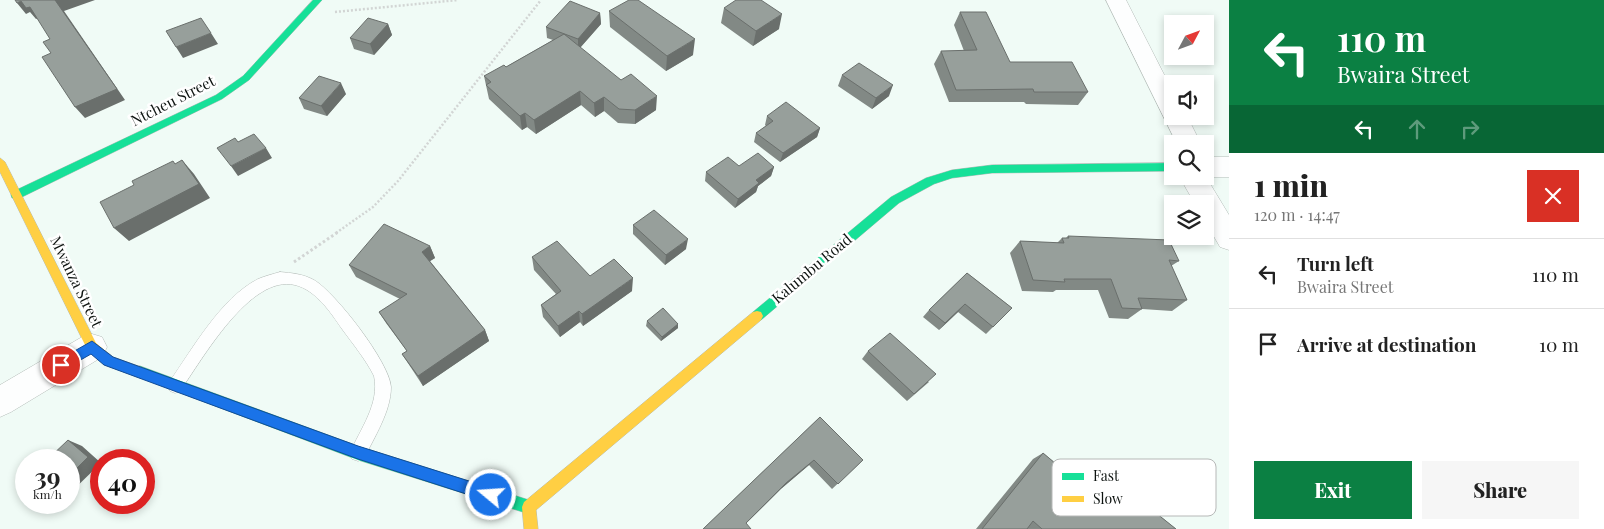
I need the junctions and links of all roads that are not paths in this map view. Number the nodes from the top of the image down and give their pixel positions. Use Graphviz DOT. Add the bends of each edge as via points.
graph roads {
  1 [pos="318,0"];
  2 [pos="1116,0"];
  3 [pos="1164,96"];
  4 [pos="0,162"];
  5 [pos="1164,167"];
  6 [pos="1214,167"];
  7 [pos="1229,167"];
  8 [pos="1197,185"];
  9 [pos="16,195"];
  10 [pos="1229,239"];
  11 [pos="92,347"];
  12 [pos="175,386"];
  13 [pos="0,402"];
  14 [pos="358,452"];
  15 [pos="529,507"];
  16 [pos="531,529"];
  1 -- 9 [label="street, Ntcheu Street" via="246,78 219,97"];
  2 -- 3 [label="street"];
  4 -- 9 [label="street, Mwanza Street"];
  5 -- 15 [label="street, Kalumbu Road" via="992,168 937,176 915,186"];
  6 -- 7 [label="street"];
  8 -- 10 [label="street"];
  9 -- 11 [label="street, Mwanza Street"];
  11 -- 12 [label="street, Mwanza Street" via="109,361"];
  11 -- 13 [label="street"];
  12 -- 14 [label="street, Mwanza Street"];
  12 -- 14 [label="lane" via="236,304 251,290 265,282 284,278 302,281 320,290 333,304 380,371 383,388 380,405"];
  14 -- 15 [label="street, Mwanza Street"];
  15 -- 16 [label="street"];
}
